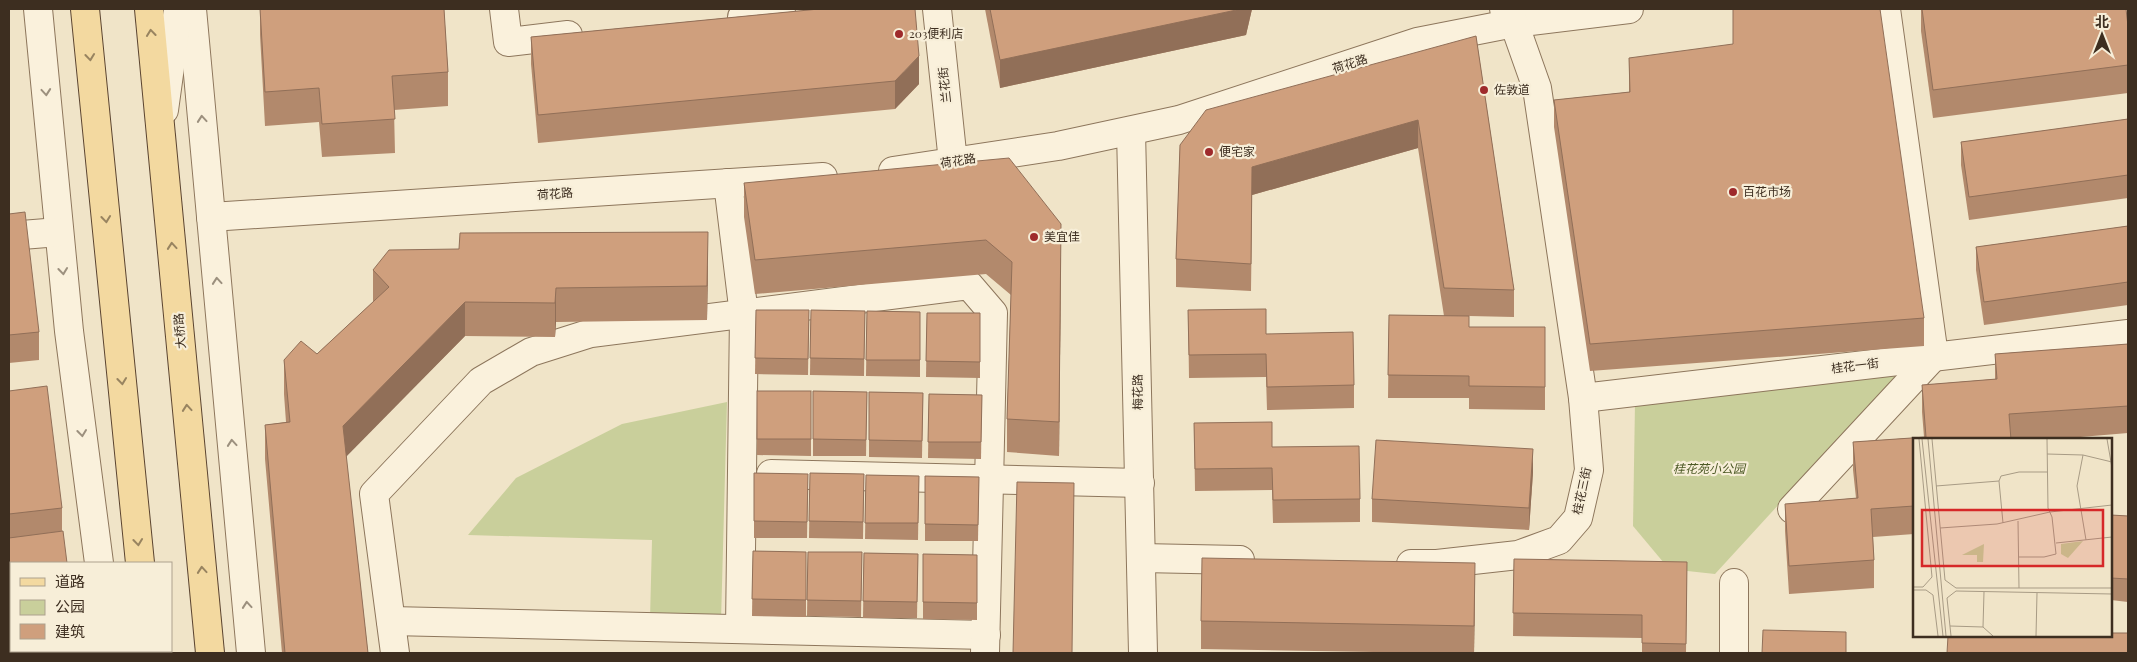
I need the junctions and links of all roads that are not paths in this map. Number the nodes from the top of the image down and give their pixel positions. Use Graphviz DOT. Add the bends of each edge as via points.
graph roads {
  1 [pos="38,9"];
  2 [pos="86,9"];
  3 [pos="149,9"];
  4 [pos="178,9"];
  5 [pos="192,9"];
  6 [pos="504,9"];
  7 [pos="781,9"];
  8 [pos="937,9"];
  9 [pos="1629,9"];
  10 [pos="1886,9"];
  11 [pos="1509,16"];
  12 [pos="721,19"];
  13 [pos="595,32"];
  14 [pos="1131,131"];
  15 [pos="161,134"];
  16 [pos="953,162"];
  17 [pos="728,183"];
  18 [pos="211,217"];
  19 [pos="59,232"];
  20 [pos="9,236"];
  21 [pos="744,315"];
  22 [pos="2128,334"];
  23 [pos="1934,356"];
  24 [pos="1583,398"];
  25 [pos="742,473"];
  26 [pos="990,478"];
  27 [pos="1140,483"];
  28 [pos="1792,509"];
  29 [pos="1141,558"];
  30 [pos="99,561"];
  31 [pos="1269,561"];
  32 [pos="140,562"];
  33 [pos="1388,563"];
  34 [pos="1734,583"];
  35 [pos="391,621"];
  36 [pos="740,629"];
  37 [pos="825,642"];
  38 [pos="986,644"];
  39 [pos="210,653"];
  40 [pos="252,653"];
  41 [pos="396,653"];
  42 [pos="1143,653"];
  43 [pos="1734,653"];
  1 -- 19 [label="street, one-way"];
  2 -- 32 [label="main road, one-way"];
  15 -- 3 [label="main road, 大桥路, one-way"];
  4 -- 15 [label="street"];
  18 -- 5 [label="street, one-way"];
  6 -- 13 [label="street" via="508,42"];
  7 -- 12 [label="street" via="779,13"];
  8 -- 16 [label="street, 兰花街"];
  9 -- 11 [label="street, 荷花路"];
  10 -- 23 [label="street"];
  11 -- 14 [label="street, 荷花路" via="1417,42 1178,120"];
  11 -- 24 [label="street, 桂花三街" via="1537,88"];
  14 -- 16 [label="street, 荷花路"];
  14 -- 27 [label="street, 梅花路"];
  39 -- 15 [label="main road, 大桥路, one-way"];
  16 -- 17 [label="street, 荷花路" via="884,173"];
  17 -- 18 [label="street, 荷花路"];
  17 -- 21 [label="street"];
  40 -- 18 [label="street, one-way"];
  19 -- 20 [label="street"];
  19 -- 30 [label="street, one-way"];
  21 -- 25 [label="street"];
  21 -- 26 [label="street" via="970,285 994,313"];
  21 -- 35 [label="street" via="591,333 531,352 481,381 374,494"];
  22 -- 23 [label="street, 桂花一街"];
  23 -- 24 [label="street, 桂花一街"];
  23 -- 28 [label="street"];
  24 -- 33 [label="street, 桂花三街" via="1588,470 1578,518 1559,540 1518,555 1437,564"];
  25 -- 26 [label="street"];
  25 -- 36 [label="street"];
  26 -- 27 [label="street"];
  26 -- 38 [label="street"];
  27 -- 29 [label="street, 梅花路"];
  29 -- 31 [label="street"];
  29 -- 42 [label="street, 梅花路"];
  34 -- 43 [label="street"];
  35 -- 36 [label="street"];
  35 -- 41 [label="street"];
  36 -- 37 [label="street"];
  37 -- 38 [label="street"];
}
